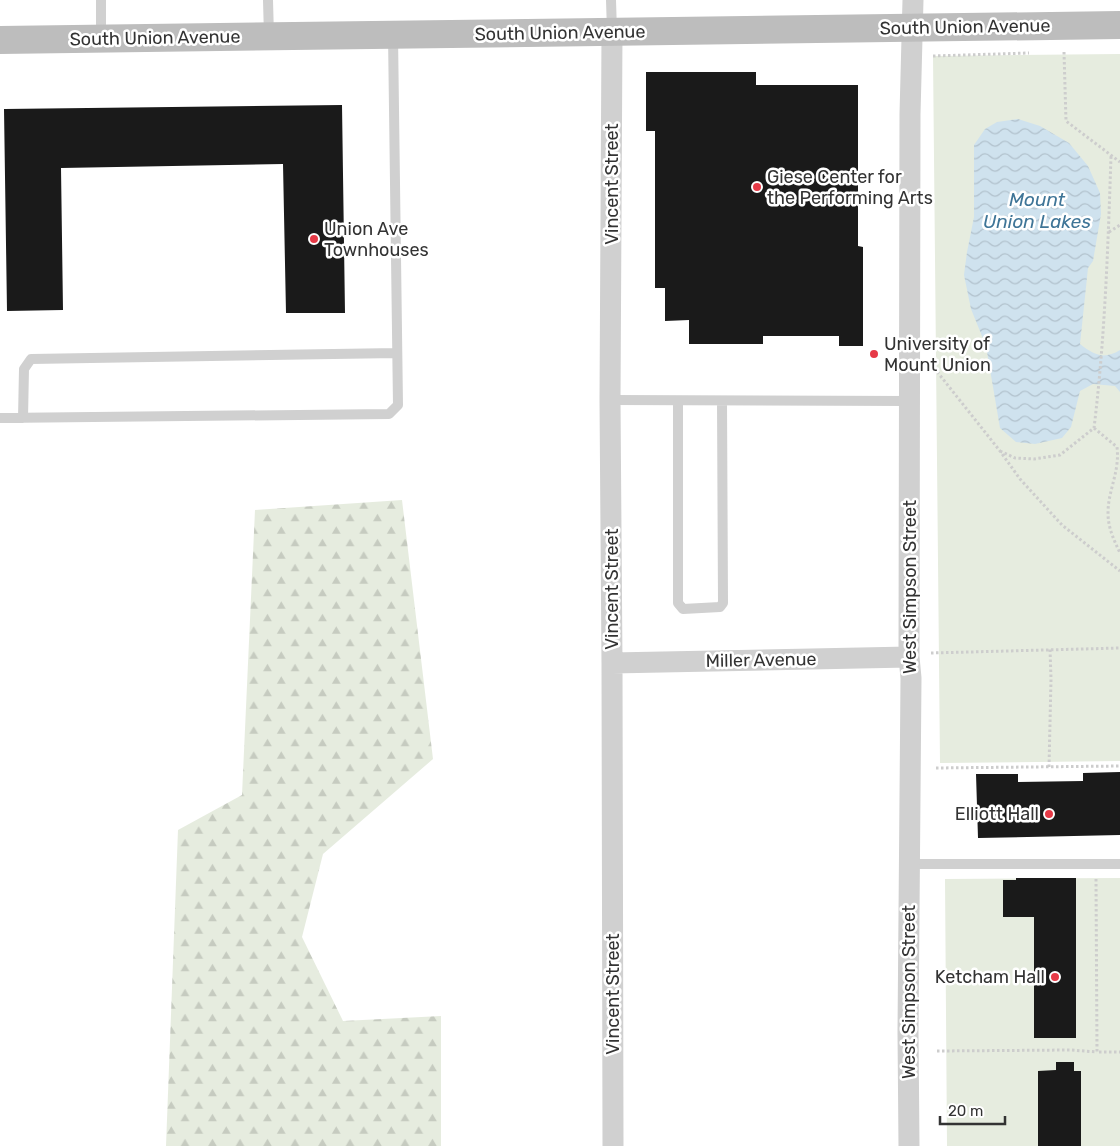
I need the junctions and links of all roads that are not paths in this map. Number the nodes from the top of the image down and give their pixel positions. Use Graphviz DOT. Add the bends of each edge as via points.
graph roads {
  1 [pos="101,0"];
  2 [pos="268,0"];
  3 [pos="611,0"];
  4 [pos="913,0"];
  5 [pos="1120,25"];
  6 [pos="913,28"];
  7 [pos="612,32"];
  8 [pos="393,35"];
  9 [pos="269,36"];
  10 [pos="101,39"];
  11 [pos="0,40"];
  12 [pos="397,353"];
  13 [pos="610,400"];
  14 [pos="678,401"];
  15 [pos="722,401"];
  16 [pos="909,402"];
  17 [pos="0,418"];
  18 [pos="23,418"];
  19 [pos="910,657"];
  20 [pos="612,663"];
  21 [pos="909,864"];
  22 [pos="1120,864"];
  23 [pos="613,1146"];
  24 [pos="909,1146"];
  1 -- 10 [label="lane"];
  2 -- 9 [label="lane"];
  3 -- 7 [label="lane"];
  4 -- 6 [label="street, West Simpson Street"];
  5 -- 6 [label="main road, South Union Avenue"];
  6 -- 7 [label="main road, South Union Avenue"];
  6 -- 16 [label="street, West Simpson Street"];
  7 -- 8 [label="main road, South Union Avenue"];
  7 -- 13 [label="street, Vincent Street"];
  8 -- 9 [label="main road, South Union Avenue"];
  8 -- 12 [label="lane"];
  9 -- 10 [label="main road, South Union Avenue"];
  10 -- 11 [label="main road, South Union Avenue"];
  12 -- 18 [label="lane" via="32,359 24,369"];
  12 -- 18 [label="lane" via="398,405 389,414"];
  13 -- 14 [label="lane"];
  13 -- 20 [label="street, Vincent Street"];
  14 -- 15 [label="lane"];
  14 -- 15 [label="lane" via="678,602 683,608 713,608 723,603"];
  15 -- 16 [label="lane"];
  16 -- 19 [label="street, West Simpson Street"];
  17 -- 18 [label="lane"];
  19 -- 20 [label="street, Miller Avenue"];
  19 -- 21 [label="street, West Simpson Street"];
  20 -- 23 [label="street, Vincent Street"];
  21 -- 22 [label="lane"];
  21 -- 24 [label="street, West Simpson Street"];
}
